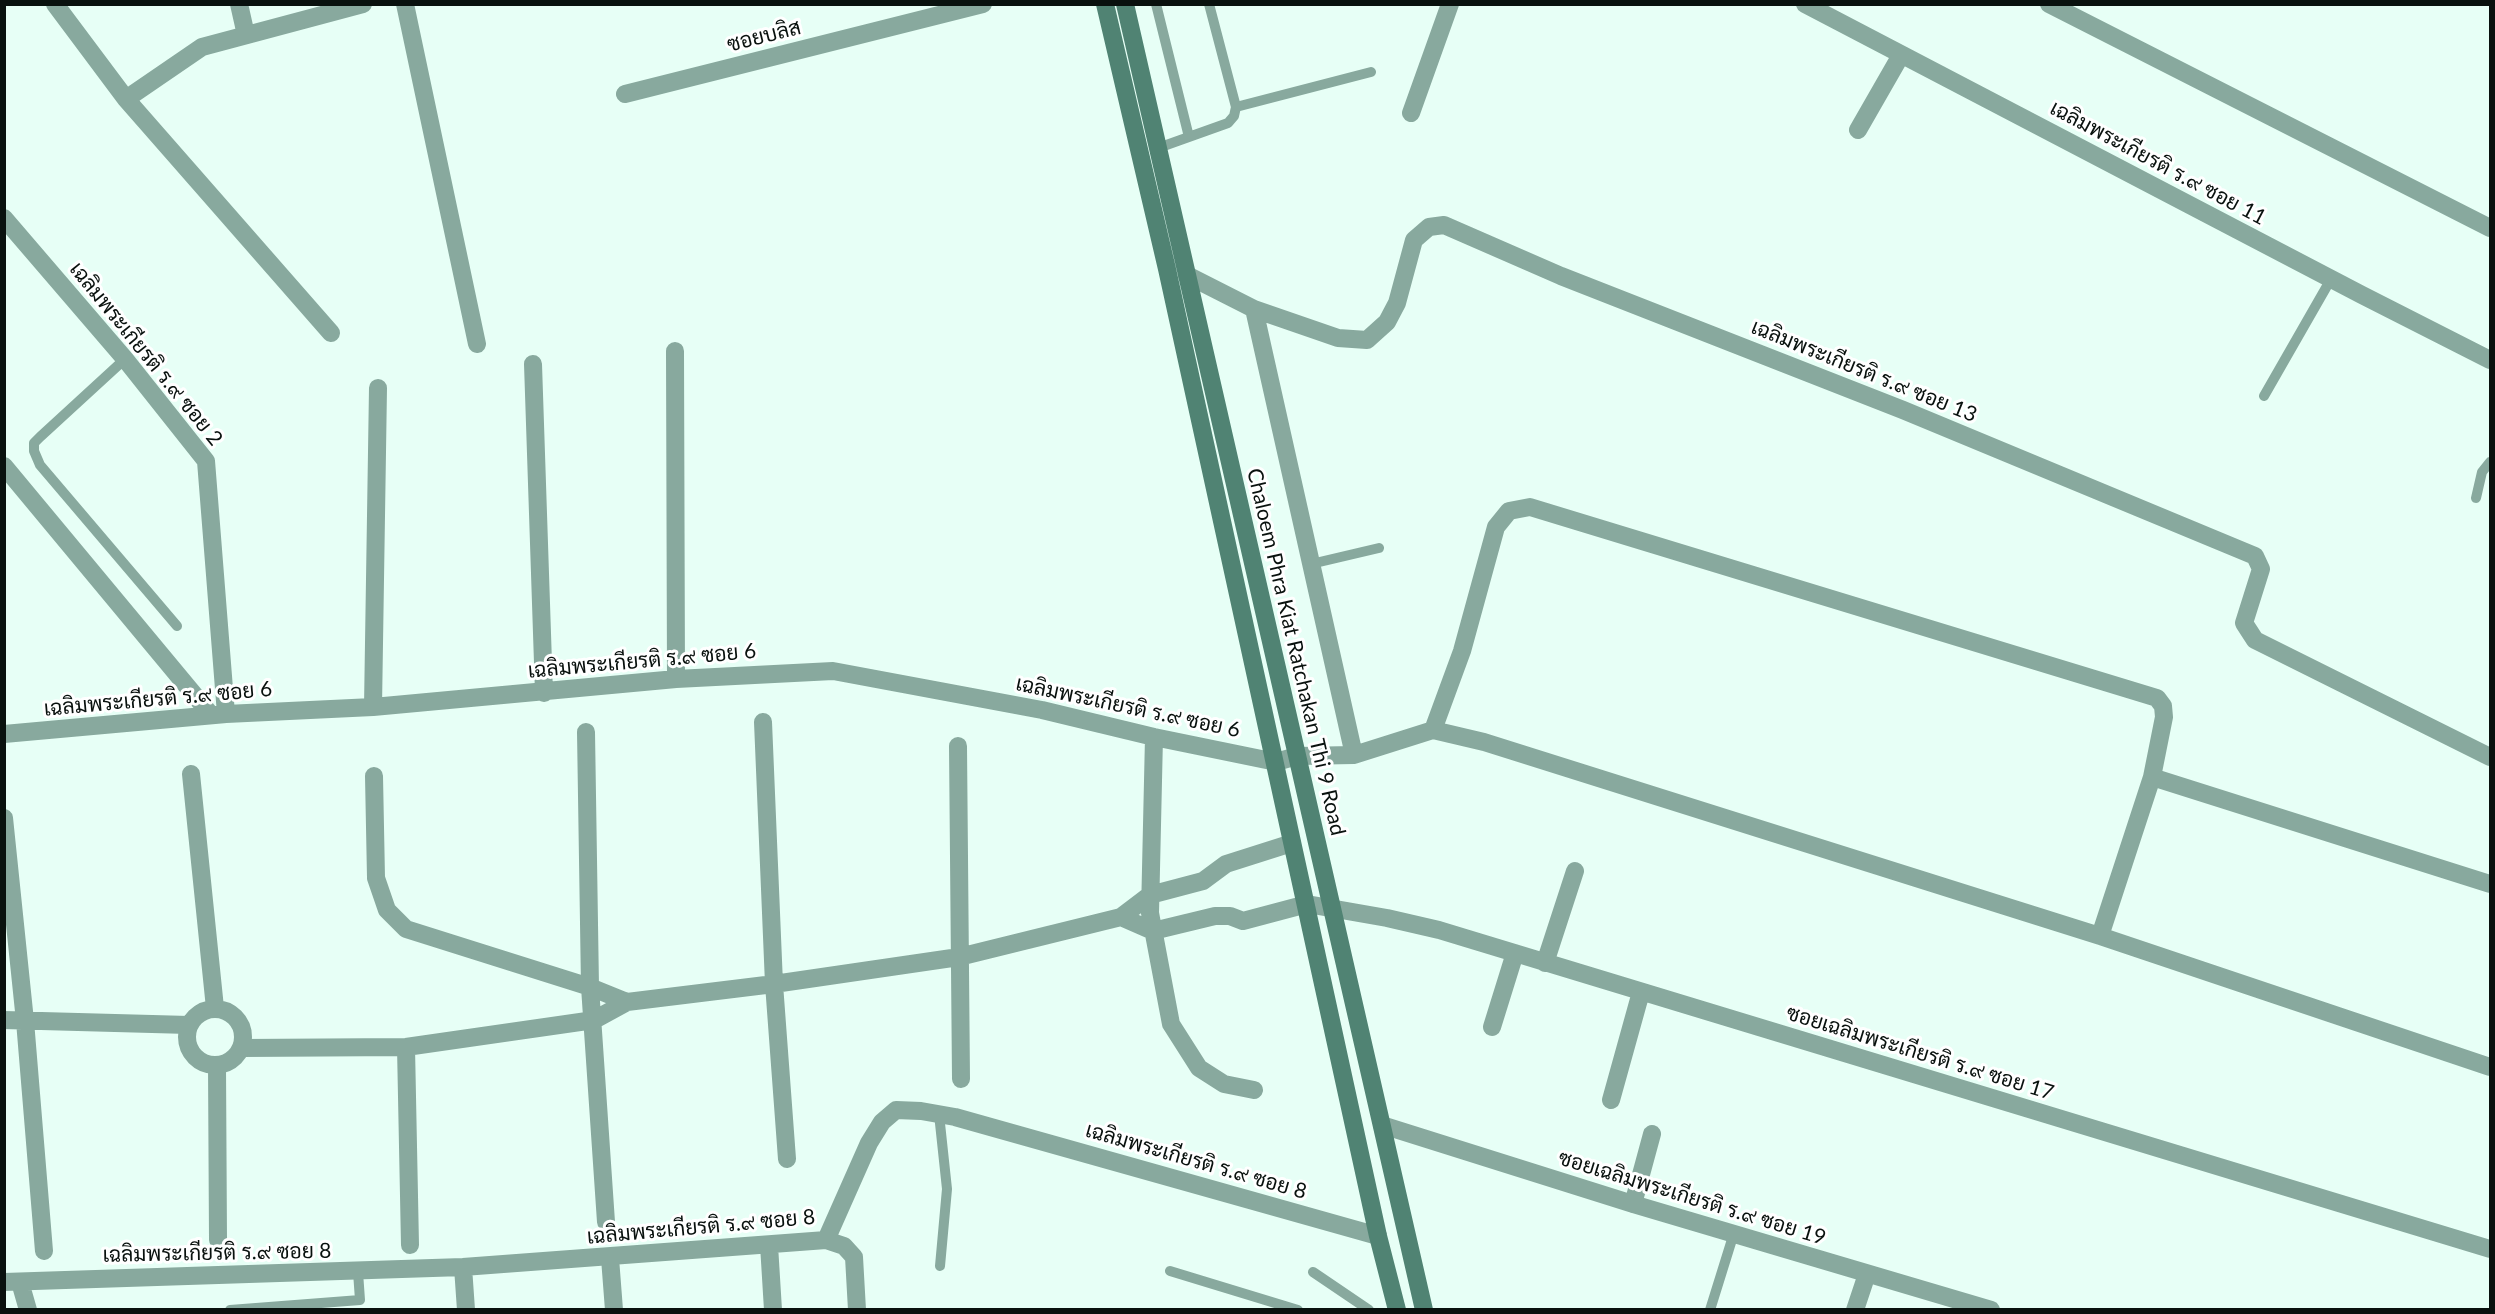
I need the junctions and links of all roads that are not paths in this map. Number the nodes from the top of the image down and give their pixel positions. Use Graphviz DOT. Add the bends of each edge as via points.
graph roads {
  1 [pos="55,4"];
  2 [pos="239,4"];
  3 [pos="363,4"];
  4 [pos="405,4"];
  5 [pos="983,4"];
  6 [pos="1105,4"];
  7 [pos="1125,4"];
  8 [pos="1156,4"];
  9 [pos="1209,4"];
  10 [pos="1450,4"];
  11 [pos="1805,4"];
  12 [pos="2049,4"];
  13 [pos="246,35"];
  14 [pos="1901,55"];
  15 [pos="1371,72"];
  16 [pos="625,94"];
  17 [pos="126,99"];
  18 [pos="1236,107"];
  19 [pos="1411,113"];
  20 [pos="1858,130"];
  21 [pos="1189,136"];
  22 [pos="1158,148"];
  23 [pos="1140,152"];
  24 [pos="4,218"];
  25 [pos="2490,228"];
  26 [pos="1187,274"];
  27 [pos="2331,279"];
  28 [pos="1254,309"];
  29 [pos="331,333"];
  30 [pos="477,344"];
  31 [pos="675,351"];
  32 [pos="125,359"];
  33 [pos="2490,360"];
  34 [pos="533,364"];
  35 [pos="378,388"];
  36 [pos="2264,396"];
  37 [pos="2490,462"];
  38 [pos="4,466"];
  39 [pos="2476,498"];
  40 [pos="1379,548"];
  41 [pos="1311,564"];
  42 [pos="177,626"];
  43 [pos="676,680"];
  44 [pos="544,693"];
  45 [pos="373,707"];
  46 [pos="218,715"];
  47 [pos="763,722"];
  48 [pos="1433,730"];
  49 [pos="6,732"];
  50 [pos="586,732"];
  51 [pos="1154,737"];
  52 [pos="958,746"];
  53 [pos="1354,755"];
  54 [pos="1297,756"];
  55 [pos="2490,757"];
  56 [pos="1276,762"];
  57 [pos="191,774"];
  58 [pos="374,776"];
  59 [pos="2152,777"];
  60 [pos="4,818"];
  61 [pos="1292,843"];
  62 [pos="1575,871"];
  63 [pos="2490,884"];
  64 [pos="1150,895"];
  65 [pos="1306,904"];
  66 [pos="1333,910"];
  67 [pos="1121,917"];
  68 [pos="1152,931"];
  69 [pos="2100,936"];
  70 [pos="1515,953"];
  71 [pos="959,957"];
  72 [pos="1545,963"];
  73 [pos="774,984"];
  74 [pos="590,987"];
  75 [pos="1641,992"];
  76 [pos="627,1002"];
  77 [pos="214,1008"];
  78 [pos="4,1020"];
  79 [pos="594,1020"];
  80 [pos="25,1021"];
  81 [pos="189,1025"];
  82 [pos="1492,1027"];
  83 [pos="406,1047"];
  84 [pos="242,1048"];
  85 [pos="218,1066"];
  86 [pos="2490,1067"];
  87 [pos="961,1079"];
  88 [pos="1254,1090"];
  89 [pos="1611,1100"];
  90 [pos="939,1114"];
  91 [pos="1382,1125"];
  92 [pos="1652,1134"];
  93 [pos="787,1159"];
  94 [pos="1634,1204"];
  95 [pos="606,1222"];
  96 [pos="1734,1233"];
  97 [pos="1378,1236"];
  98 [pos="218,1240"];
  99 [pos="826,1240"];
  100 [pos="410,1245"];
  101 [pos="769,1245"];
  102 [pos="2490,1249"];
  103 [pos="44,1251"];
  104 [pos="610,1257"];
  105 [pos="940,1266"];
  106 [pos="464,1267"];
  107 [pos="1170,1271"];
  108 [pos="358,1272"];
  109 [pos="1313,1272"];
  110 [pos="1866,1274"];
  111 [pos="12,1282"];
  112 [pos="28,1310"];
  113 [pos="230,1310"];
  114 [pos="466,1310"];
  115 [pos="614,1310"];
  116 [pos="773,1310"];
  117 [pos="857,1310"];
  118 [pos="1298,1310"];
  119 [pos="1369,1310"];
  120 [pos="1397,1310"];
  121 [pos="1424,1310"];
  122 [pos="1710,1310"];
  123 [pos="1855,1310"];
  124 [pos="1991,1310"];
  1 -- 17 [label="street"];
  2 -- 13 [label="street"];
  3 -- 13 [label="street"];
  4 -- 30 [label="street"];
  5 -- 16 [label="street, ซอยบลิส"];
  6 -- 23 [label="main road, Chaloem Phra Kiat Ratchakan Thi 9 Road"];
  7 -- 22 [label="main road, Chaloem Phra Kiat Ratchakan Thi 9 Road"];
  8 -- 21 [label="lane"];
  9 -- 18 [label="lane"];
  10 -- 19 [label="street"];
  11 -- 14 [label="street, เฉลิมพระเกียรติ ร.๙ ซอย 11"];
  12 -- 25 [label="street"];
  13 -- 17 [label="street" via="202,47"];
  14 -- 20 [label="street"];
  14 -- 27 [label="street, เฉลิมพระเกียรติ ร.๙ ซอย 11"];
  15 -- 18 [label="lane"];
  17 -- 29 [label="street"];
  18 -- 21 [label="lane" via="1228,123"];
  21 -- 22 [label="lane"];
  22 -- 23 [label="main road"];
  22 -- 26 [label="main road, Chaloem Phra Kiat Ratchakan Thi 9 Road"];
  23 -- 56 [label="main road, Chaloem Phra Kiat Ratchakan Thi 9 Road"];
  24 -- 32 [label="street, เฉลิมพระเกียรติ ร.๙ ซอย 2"];
  26 -- 28 [label="street, เฉลิมพระเกียรติ ร.๙ ซอย 13"];
  26 -- 54 [label="main road, Chaloem Phra Kiat Ratchakan Thi 9 Road"];
  27 -- 33 [label="street, เฉลิมพระเกียรติ ร.๙ ซอย 11"];
  27 -- 36 [label="lane"];
  28 -- 41 [label="street"];
  28 -- 55 [label="street, เฉลิมพระเกียรติ ร.๙ ซอย 13" via="1338,338 1367,340 1387,322 1397,303 1414,240 1429,227 1444,225 1561,276 1903,410 2255,556 2261,569 2244,623 2255,640"];
  31 -- 43 [label="street"];
  32 -- 42 [label="lane" via="34,443 34,451 40,465"];
  32 -- 46 [label="street, เฉลิมพระเกียรติ ร.๙ ซอย 2" via="206,461"];
  34 -- 44 [label="street"];
  35 -- 45 [label="street"];
  37 -- 39 [label="lane" via="2482,472"];
  38 -- 46 [label="street"];
  40 -- 41 [label="lane"];
  41 -- 53 [label="street"];
  43 -- 44 [label="street, เฉลิมพระเกียรติ ร.๙ ซอย 6"];
  43 -- 51 [label="street, เฉลิมพระเกียรติ ร.๙ ซอย 6" via="833,671 1042,710"];
  44 -- 45 [label="street, เฉลิมพระเกียรติ ร.๙ ซอย 6"];
  45 -- 46 [label="street, เฉลิมพระเกียรติ ร.๙ ซอย 6"];
  46 -- 49 [label="street, เฉลิมพระเกียรติ ร.๙ ซอย 6"];
  47 -- 73 [label="street"];
  48 -- 53 [label="street"];
  48 -- 59 [label="street" via="1462,651 1496,527 1509,511 1530,507 2157,698 2164,717"];
  48 -- 69 [label="street" via="1484,742"];
  50 -- 74 [label="street"];
  51 -- 56 [label="street, เฉลิมพระเกียรติ ร.๙ ซอย 6"];
  51 -- 64 [label="street"];
  52 -- 71 [label="street"];
  53 -- 54 [label="street"];
  54 -- 56 [label="street"];
  54 -- 66 [label="main road, Chaloem Phra Kiat Ratchakan Thi 9 Road"];
  56 -- 61 [label="main road, Chaloem Phra Kiat Ratchakan Thi 9 Road"];
  57 -- 77 [label="street"];
  58 -- 74 [label="street" via="376,878 387,910 406,929"];
  59 -- 63 [label="street"];
  59 -- 69 [label="street"];
  60 -- 80 [label="street"];
  61 -- 64 [label="street" via="1226,864 1203,881"];
  61 -- 65 [label="main road, Chaloem Phra Kiat Ratchakan Thi 9 Road"];
  62 -- 72 [label="street"];
  64 -- 67 [label="street"];
  64 -- 68 [label="street"];
  65 -- 66 [label="street, ซอยเฉลิมพระเกียรติ ร.๙ ซอย 17"];
  65 -- 68 [label="street" via="1243,921 1215,916"];
  65 -- 97 [label="main road, Chaloem Phra Kiat Ratchakan Thi 9 Road"];
  66 -- 70 [label="street, ซอยเฉลิมพระเกียรติ ร.๙ ซอย 17" via="1398,920"];
  66 -- 91 [label="main road, Chaloem Phra Kiat Ratchakan Thi 9 Road"];
  67 -- 68 [label="street"];
  67 -- 71 [label="street"];
  68 -- 88 [label="street" via="1171,1024 1185,1050 1199,1068 1224,1084"];
  69 -- 86 [label="street"];
  70 -- 72 [label="street, ซอยเฉลิมพระเกียรติ ร.๙ ซอย 17"];
  70 -- 82 [label="street"];
  71 -- 73 [label="street"];
  71 -- 87 [label="street"];
  72 -- 75 [label="street, ซอยเฉลิมพระเกียรติ ร.๙ ซอย 17"];
  73 -- 76 [label="street"];
  73 -- 93 [label="street"];
  74 -- 76 [label="street"];
  74 -- 79 [label="street"];
  75 -- 89 [label="street"];
  75 -- 102 [label="street, ซอยเฉลิมพระเกียรติ ร.๙ ซอย 17"];
  76 -- 79 [label="street"];
  77 -- 81 [label="street" via="199,1013"];
  77 -- 84 [label="street" via="228,1012 238,1021 244,1035"];
  78 -- 80 [label="street"];
  79 -- 83 [label="street"];
  79 -- 95 [label="street"];
  80 -- 81 [label="street"];
  80 -- 103 [label="street"];
  81 -- 85 [label="street" via="186,1040 191,1054 203,1064"];
  83 -- 84 [label="street"];
  83 -- 100 [label="street"];
  84 -- 85 [label="street" via="232,1061"];
  85 -- 98 [label="street"];
  90 -- 97 [label="street, เฉลิมพระเกียรติ ร.๙ ซอย 8"];
  90 -- 99 [label="street, เฉลิมพระเกียรติ ร.๙ ซอย 8" via="896,1110 882,1122"];
  90 -- 105 [label="lane" via="947,1190"];
  91 -- 94 [label="street, ซอยเฉลิมพระเกียรติ ร.๙ ซอย 19"];
  91 -- 121 [label="main road, Chaloem Phra Kiat Ratchakan Thi 9 Road"];
  92 -- 94 [label="street"];
  94 -- 96 [label="street, ซอยเฉลิมพระเกียรติ ร.๙ ซอย 19"];
  96 -- 110 [label="street, ซอยเฉลิมพระเกียรติ ร.๙ ซอย 19"];
  96 -- 122 [label="lane"];
  97 -- 120 [label="main road, Chaloem Phra Kiat Ratchakan Thi 9 Road"];
  99 -- 101 [label="street, เฉลิมพระเกียรติ ร.๙ ซอย 8"];
  99 -- 117 [label="street" via="844,1246 854,1257"];
  101 -- 104 [label="street, เฉลิมพระเกียรติ ร.๙ ซอย 8"];
  101 -- 116 [label="street"];
  104 -- 106 [label="street, เฉลิมพระเกียรติ ร.๙ ซอย 8"];
  104 -- 115 [label="street"];
  106 -- 108 [label="street, เฉลิมพระเกียรติ ร.๙ ซอย 8"];
  106 -- 114 [label="street"];
  107 -- 118 [label="lane"];
  108 -- 111 [label="street, เฉลิมพระเกียรติ ร.๙ ซอย 8"];
  108 -- 113 [label="lane" via="360,1300"];
  109 -- 119 [label="lane"];
  110 -- 123 [label="street"];
  110 -- 124 [label="street, ซอยเฉลิมพระเกียรติ ร.๙ ซอย 19"];
  111 -- 112 [label="street"];
}
